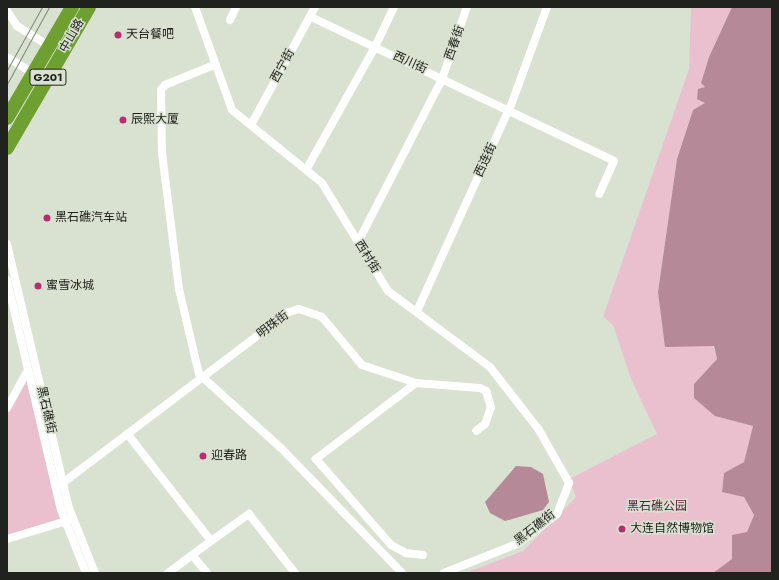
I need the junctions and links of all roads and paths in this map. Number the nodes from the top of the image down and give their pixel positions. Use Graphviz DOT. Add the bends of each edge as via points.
graph roads {
  1 [pos="72,7"];
  2 [pos="89,7"];
  3 [pos="195,7"];
  4 [pos="236,7"];
  5 [pos="394,7"];
  6 [pos="467,7"];
  7 [pos="548,7"];
  8 [pos="312,10"];
  9 [pos="7,11"];
  10 [pos="230,20"];
  11 [pos="49,46"];
  12 [pos="376,47"];
  13 [pos="7,57"];
  14 [pos="214,65"];
  15 [pos="33,73"];
  16 [pos="442,79"];
  17 [pos="509,110"];
  18 [pos="9,115"];
  19 [pos="251,125"];
  20 [pos="7,133"];
  21 [pos="7,148"];
  22 [pos="306,170"];
  23 [pos="599,194"];
  24 [pos="358,242"];
  25 [pos="7,244"];
  26 [pos="7,280"];
  27 [pos="417,311"];
  28 [pos="28,370"];
  29 [pos="203,380"];
  30 [pos="416,383"];
  31 [pos="7,408"];
  32 [pos="476,431"];
  33 [pos="129,436"];
  34 [pos="63,483"];
  35 [pos="570,487"];
  36 [pos="56,488"];
  37 [pos="69,520"];
  38 [pos="7,539"];
  39 [pos="211,541"];
  40 [pos="192,555"];
  41 [pos="423,555"];
  42 [pos="86,573"];
  43 [pos="95,573"];
  44 [pos="168,573"];
  45 [pos="206,573"];
  46 [pos="296,573"];
  47 [pos="402,573"];
  48 [pos="444,573"];
  1 -- 11 [label="highway, 中山路 / G201"];
  2 -- 21 [label="highway, 中山路 / G201"];
  3 -- 14 [label="street, 西村街"];
  4 -- 10 [label="street"];
  5 -- 12 [label="street"];
  6 -- 16 [label="street, 西春街"];
  7 -- 17 [label="street, 西连街"];
  8 -- 12 [label="street, 西川街"];
  8 -- 19 [label="street, 西宁街"];
  9 -- 11 [label="street" via="17,26"];
  11 -- 15 [label="highway, 中山路 / G201"];
  12 -- 16 [label="street, 西川街"];
  12 -- 22 [label="street"];
  13 -- 15 [label="street"];
  14 -- 19 [label="street, 西村街" via="229,106"];
  14 -- 29 [label="street" via="165,85 161,90 162,153 179,289"];
  15 -- 18 [label="highway, 中山路 / G201"];
  16 -- 17 [label="street, 西川街"];
  16 -- 24 [label="street, 西春街"];
  17 -- 23 [label="street, 西川街" via="614,161"];
  17 -- 27 [label="street, 西连街"];
  18 -- 20 [label="highway"];
  19 -- 22 [label="street, 西村街"];
  22 -- 24 [label="street, 西村街" via="322,183"];
  24 -- 27 [label="street, 西村街" via="388,291"];
  25 -- 34 [label="street, 黑石礁街"];
  26 -- 28 [label="street, 黑石礁街"];
  27 -- 35 [label="street, 西村街" via="490,367 539,430"];
  28 -- 31 [label="street"];
  28 -- 36 [label="street, 黑石礁街"];
  29 -- 30 [label="street, 明珠街" via="289,312 299,309 322,317 362,365"];
  29 -- 33 [label="street, 明珠街"];
  29 -- 47 [label="street" via="281,448"];
  30 -- 32 [label="street, 明珠街" via="480,388 489,398 489,414"];
  30 -- 41 [label="street" via="316,458 391,545 406,554"];
  33 -- 34 [label="street, 明珠街"];
  33 -- 39 [label="street"];
  34 -- 36 [label="street, 明珠街"];
  34 -- 37 [label="street, 黑石礁街"];
  35 -- 48 [label="street, 黑石礁街" via="557,514 519,543"];
  36 -- 37 [label="street, 黑石礁街"];
  37 -- 38 [label="street"];
  37 -- 42 [label="street, 黑石礁街"];
  37 -- 43 [label="street, 黑石礁街"];
  39 -- 40 [label="street"];
  39 -- 46 [label="street" via="249,514"];
  40 -- 44 [label="street"];
  40 -- 45 [label="street"];
}
